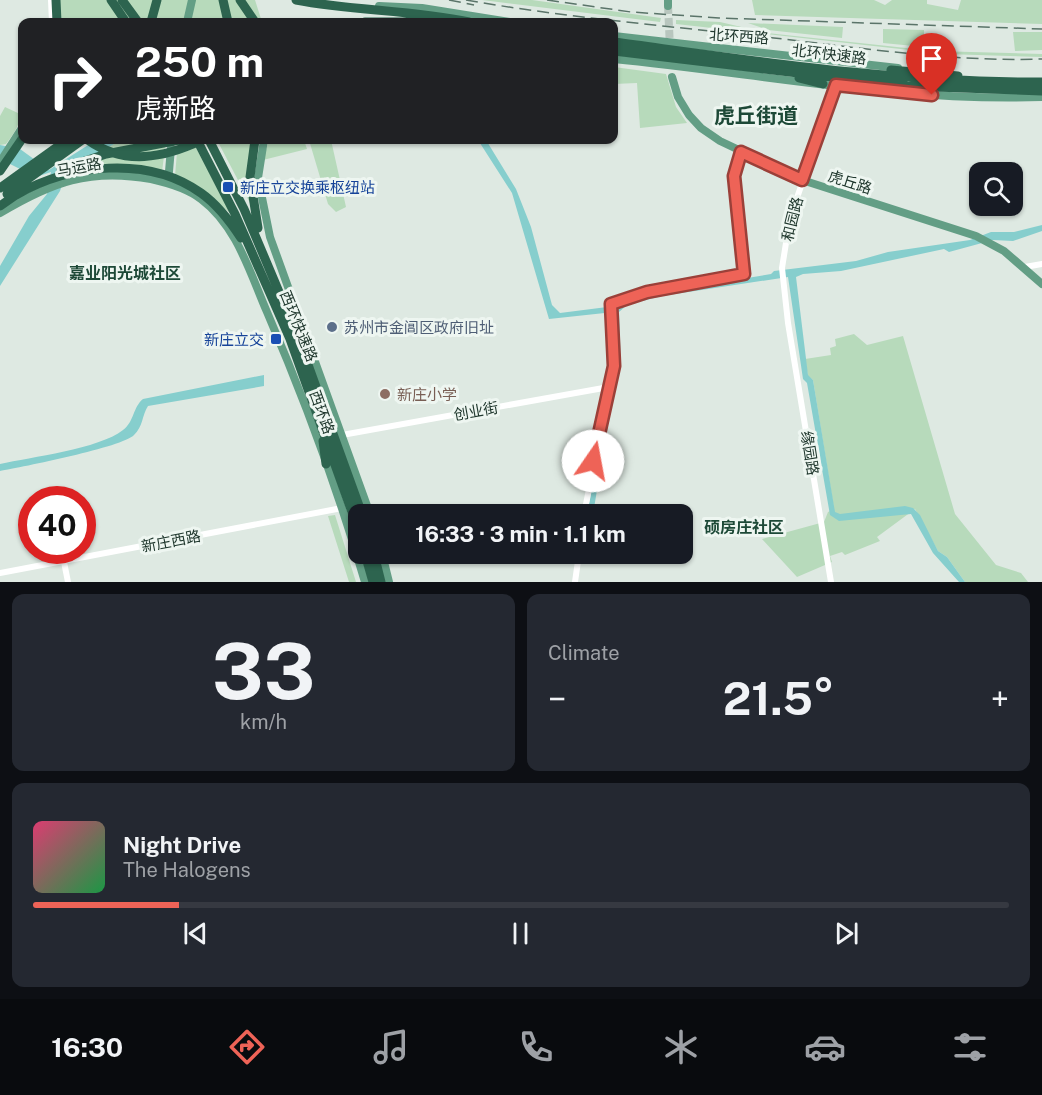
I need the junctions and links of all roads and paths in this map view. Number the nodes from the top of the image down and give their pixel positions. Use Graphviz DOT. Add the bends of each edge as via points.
graph roads {
  1 [pos="51,0"];
  2 [pos="56,0"];
  3 [pos="111,0"];
  4 [pos="122,0"];
  5 [pos="157,0"];
  6 [pos="192,0"];
  7 [pos="223,0"];
  8 [pos="240,0"];
  9 [pos="319,0"];
  10 [pos="299,1"];
  11 [pos="55,18"];
  12 [pos="56,18"];
  13 [pos="123,18"];
  14 [pos="135,18"];
  15 [pos="152,18"];
  16 [pos="188,18"];
  17 [pos="228,18"];
  18 [pos="252,18"];
  19 [pos="450,18"];
  20 [pos="485,18"];
  21 [pos="618,37"];
  22 [pos="618,43"];
  23 [pos="618,51"];
  24 [pos="730,57"];
  25 [pos="618,59"];
  26 [pos="690,60"];
  27 [pos="672,77"];
  28 [pos="975,77"];
  29 [pos="1042,78"];
  30 [pos="907,82"];
  31 [pos="1042,82"];
  32 [pos="823,84"];
  33 [pos="836,85"];
  34 [pos="1042,91"];
  35 [pos="1042,97"];
  36 [pos="18,136"];
  37 [pos="18,144"];
  38 [pos="62,144"];
  39 [pos="76,144"];
  40 [pos="95,144"];
  41 [pos="160,144"];
  42 [pos="171,144"];
  43 [pos="192,144"];
  44 [pos="194,144"];
  45 [pos="199,144"];
  46 [pos="211,144"];
  47 [pos="254,144"];
  48 [pos="263,144"];
  49 [pos="741,152"];
  50 [pos="2,165"];
  51 [pos="26,175"];
  52 [pos="802,180"];
  53 [pos="42,183"];
  54 [pos="168,183"];
  55 [pos="0,188"];
  56 [pos="0,199"];
  57 [pos="0,206"];
  58 [pos="0,213"];
  59 [pos="247,246"];
  60 [pos="259,255"];
  61 [pos="1042,264"];
  62 [pos="1025,267"];
  63 [pos="282,273"];
  64 [pos="255,284"];
  65 [pos="1042,284"];
  66 [pos="788,323"];
  67 [pos="294,338"];
  68 [pos="609,387"];
  69 [pos="320,421"];
  70 [pos="332,428"];
  71 [pos="342,435"];
  72 [pos="350,458"];
  73 [pos="326,464"];
  74 [pos="349,504"];
  75 [pos="359,504"];
  76 [pos="366,504"];
  77 [pos="586,504"];
  78 [pos="342,508"];
  79 [pos="348,525"];
  80 [pos="96,556"];
  81 [pos="52,564"];
  82 [pos="64,564"];
  83 [pos="360,564"];
  84 [pos="384,564"];
  85 [pos="578,564"];
  86 [pos="373,566"];
  87 [pos="0,573"];
  88 [pos="68,582"];
  89 [pos="365,582"];
  90 [pos="373,582"];
  91 [pos="381,582"];
  92 [pos="389,582"];
  93 [pos="575,582"];
  94 [pos="831,582"];
  1 -- 11 [label="street"];
  2 -- 12 [label="highway"];
  3 -- 13 [label="highway"];
  4 -- 14 [label="highway"];
  5 -- 15 [label="highway"];
  6 -- 16 [label="main road"];
  7 -- 17 [label="highway"];
  8 -- 18 [label="highway"];
  9 -- 20 [label="main road" via="422,8"];
  10 -- 19 [label="highway"];
  21 -- 28 [label="main road, 北环西路"];
  22 -- 24 [label="highway, 北环快速路"];
  23 -- 26 [label="highway, 北环快速路"];
  24 -- 28 [label="highway" via="770,56"];
  24 -- 30 [label="highway, 北环快速路"];
  25 -- 32 [label="main road"];
  26 -- 30 [label="highway, 北环快速路"];
  26 -- 32 [label="highway"];
  27 -- 49 [label="main road, 虎丘路" via="680,101 692,119"];
  28 -- 29 [label="main road, 北环西路"];
  30 -- 31 [label="highway, 北环快速路"];
  30 -- 34 [label="highway, 北环快速路"];
  32 -- 33 [label="main road"];
  33 -- 35 [label="main road" via="932,95"];
  33 -- 52 [label="street, 和园路"];
  36 -- 50 [label="main road"];
  37 -- 50 [label="highway"];
  38 -- 51 [label="highway"];
  39 -- 51 [label="highway"];
  40 -- 43 [label="highway" via="107,151 136,157 168,153"];
  41 -- 53 [label="highway" via="94,158"];
  42 -- 54 [label="main road"];
  44 -- 59 [label="highway"];
  45 -- 60 [label="highway, 西环快速路"];
  46 -- 60 [label="highway, 西环快速路"];
  47 -- 60 [label="highway" via="250,183"];
  48 -- 63 [label="main road, 西环路" via="259,192"];
  49 -- 52 [label="main road, 虎丘路"];
  49 -- 68 [label="street" via="734,176 744,274 647,292 611,305 614,366"];
  51 -- 55 [label="highway"];
  51 -- 56 [label="highway"];
  52 -- 62 [label="main road, 虎丘路" via="976,236"];
  52 -- 66 [label="street, 和园路" via="790,218 782,268"];
  53 -- 54 [label="main road, 马运路" via="117,175"];
  53 -- 57 [label="highway"];
  53 -- 58 [label="main road, 马运路"];
  53 -- 59 [label="highway" via="73,171 101,169 169,177 210,200"];
  54 -- 64 [label="main road, 西环路" via="193,193 214,211 234,237"];
  59 -- 60 [label="highway"];
  60 -- 67 [label="highway, 西环快速路"];
  61 -- 62 [label="street"];
  62 -- 65 [label="main road, 虎丘路"];
  63 -- 64 [label="main road"];
  63 -- 71 [label="main road, 西环路"];
  64 -- 73 [label="main road, 西环路" via="288,359"];
  66 -- 94 [label="street, 缘园路"];
  67 -- 69 [label="highway, 西环快速路"];
  67 -- 70 [label="highway, 西环快速路"];
  68 -- 71 [label="street, 创业街"];
  68 -- 77 [label="street"];
  69 -- 73 [label="highway"];
  69 -- 74 [label="highway, 西环快速路"];
  70 -- 72 [label="highway"];
  70 -- 75 [label="highway, 西环快速路"];
  71 -- 72 [label="main road, 西环路"];
  72 -- 76 [label="main road, 西环路"];
  73 -- 78 [label="main road, 西环路"];
  78 -- 79 [label="main road, 西环路"];
  78 -- 80 [label="street, 新庄西路"];
  81 -- 87 [label="street, 新庄西路"];
  82 -- 88 [label="street"];
  83 -- 89 [label="main road, 西环路"];
  84 -- 92 [label="main road"];
  85 -- 93 [label="street"];
  86 -- 90 [label="highway"];
  86 -- 91 [label="highway"];
}
